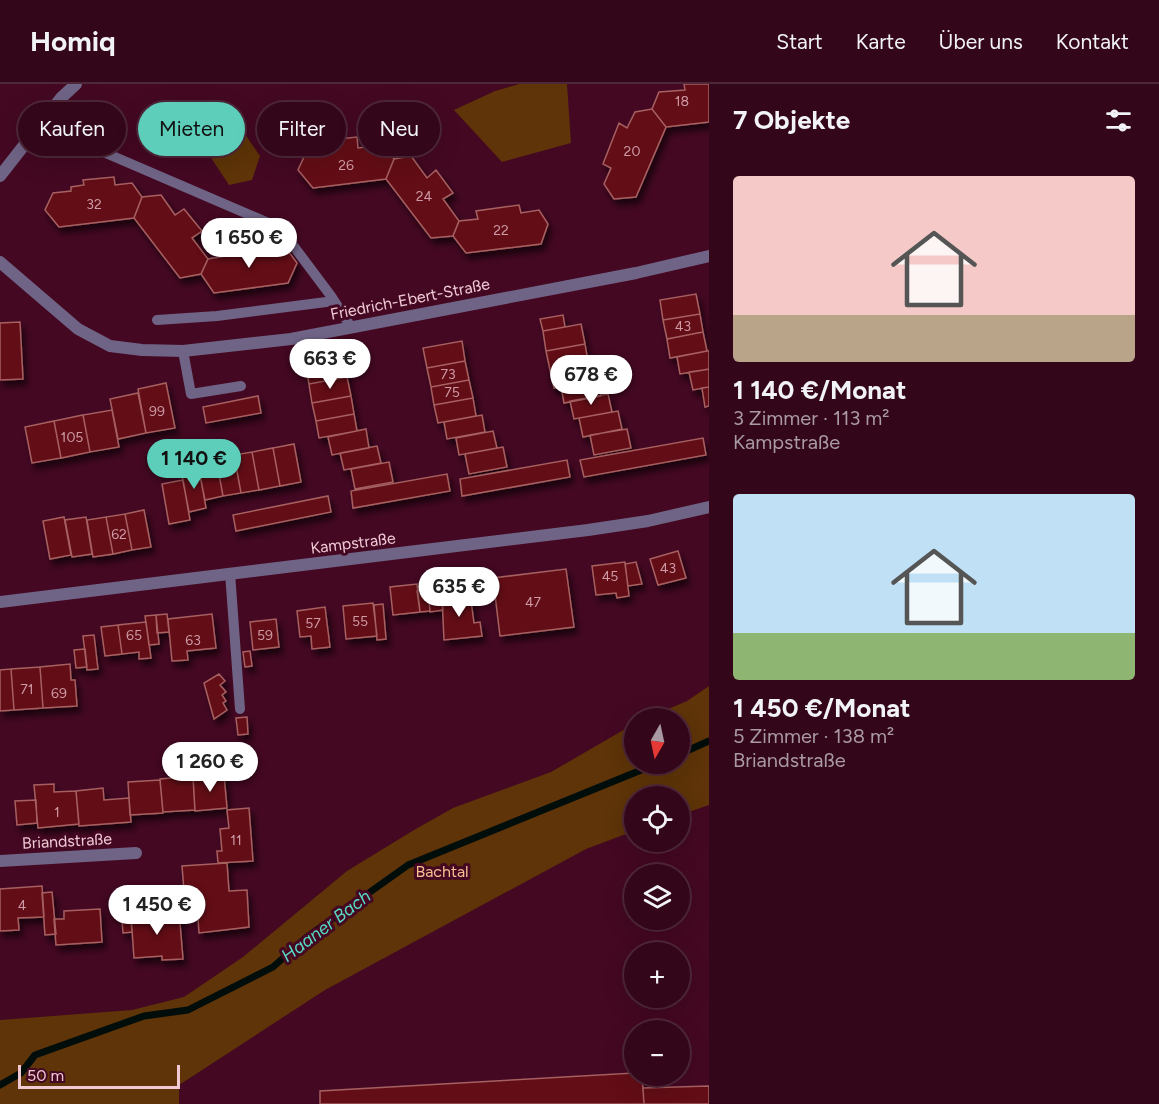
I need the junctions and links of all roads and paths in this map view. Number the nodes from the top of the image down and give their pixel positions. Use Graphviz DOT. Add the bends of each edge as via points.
graph roads {
  1 [pos="76,84"];
  2 [pos="113,156"];
  3 [pos="0,176"];
  4 [pos="709,256"];
  5 [pos="0,262"];
  6 [pos="334,301"];
  7 [pos="157,320"];
  8 [pos="351,327"];
  9 [pos="183,351"];
  10 [pos="241,386"];
  11 [pos="709,507"];
  12 [pos="230,573"];
  13 [pos="0,602"];
  14 [pos="240,709"];
  15 [pos="136,854"];
  16 [pos="0,861"];
  1 -- 3 [label="street"];
  2 -- 6 [label="lane" via="280,228"];
  4 -- 8 [label="street, Friedrich-Ebert-Straße"];
  5 -- 9 [label="street, Friedrich-Ebert-Straße" via="78,329 110,346"];
  6 -- 7 [label="lane"];
  6 -- 8 [label="lane"];
  8 -- 9 [label="street, Friedrich-Ebert-Straße" via="291,339"];
  9 -- 10 [label="lane" via="191,394"];
  11 -- 12 [label="street, Kampstraße" via="638,523"];
  12 -- 13 [label="street, Kampstraße"];
  12 -- 14 [label="lane"];
  15 -- 16 [label="street, Briandstraße"];
}
